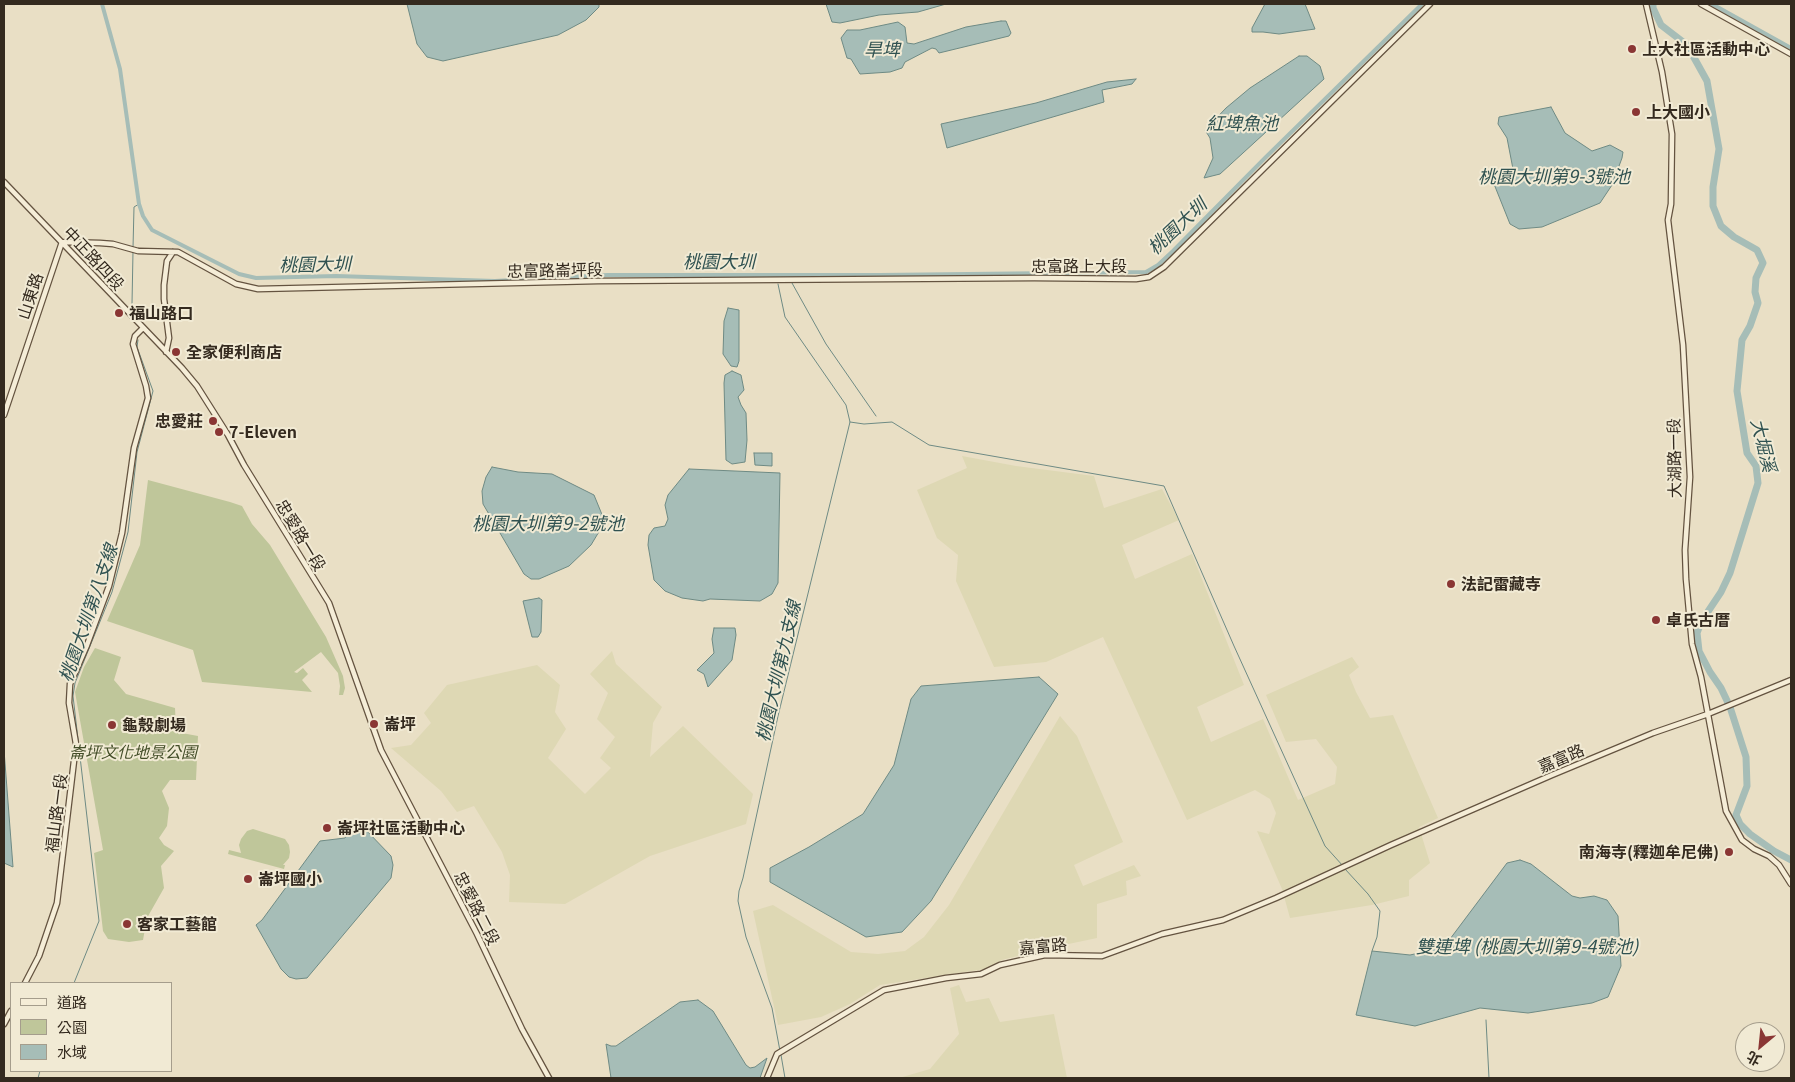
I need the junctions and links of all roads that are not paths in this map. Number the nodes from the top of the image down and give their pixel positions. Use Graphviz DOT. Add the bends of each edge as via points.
graph roads {
  1 [pos="1430,4"];
  2 [pos="1646,4"];
  3 [pos="1701,4"];
  4 [pos="1791,54"];
  5 [pos="4,182"];
  6 [pos="62,242"];
  7 [pos="173,252"];
  8 [pos="946,280"];
  9 [pos="143,328"];
  10 [pos="166,352"];
  11 [pos="4,415"];
  12 [pos="1791,680"];
  13 [pos="1708,714"];
  14 [pos="381,750"];
  15 [pos="1791,884"];
  16 [pos="25,982"];
  17 [pos="10,1013"];
  18 [pos="4,1024"];
  19 [pos="549,1078"];
  20 [pos="768,1078"];
  1 -- 8 [label="street, 忠富路上大段" via="1164,267 1149,277"];
  2 -- 13 [label="street, 大湖路一段" via="1672,134 1668,220 1683,344 1690,477 1686,579 1692,644"];
  3 -- 4 [label="street"];
  5 -- 6 [label="street, 中正路四段"];
  6 -- 7 [label="street, 忠富路崙坪段" via="107,243 135,250"];
  6 -- 9 [label="street, 中正路四段"];
  6 -- 11 [label="street, 山東路"];
  7 -- 8 [label="street, 忠富路崙坪段" via="236,284 258,289 598,281"];
  7 -- 10 [label="street" via="167,261 164,285 169,338"];
  9 -- 10 [label="street, 中正路四段"];
  9 -- 16 [label="street, 福山路一段" via="135,336 133,344 148,398 134,448 122,533 109,586 70,684 69,703 76,744 57,903"];
  10 -- 14 [label="street, 忠愛路一段" via="197,386 329,603"];
  12 -- 13 [label="street, 嘉富路"];
  13 -- 15 [label="street, 大湖路一段" via="1726,811 1742,840 1770,856"];
  13 -- 20 [label="street, 嘉富路" via="1653,733 1223,920 1162,934 1102,956 1045,956 1000,965 981,974 884,990 776,1054"];
  14 -- 19 [label="street, 忠愛路二段"];
  17 -- 18 [label="street"];
}
